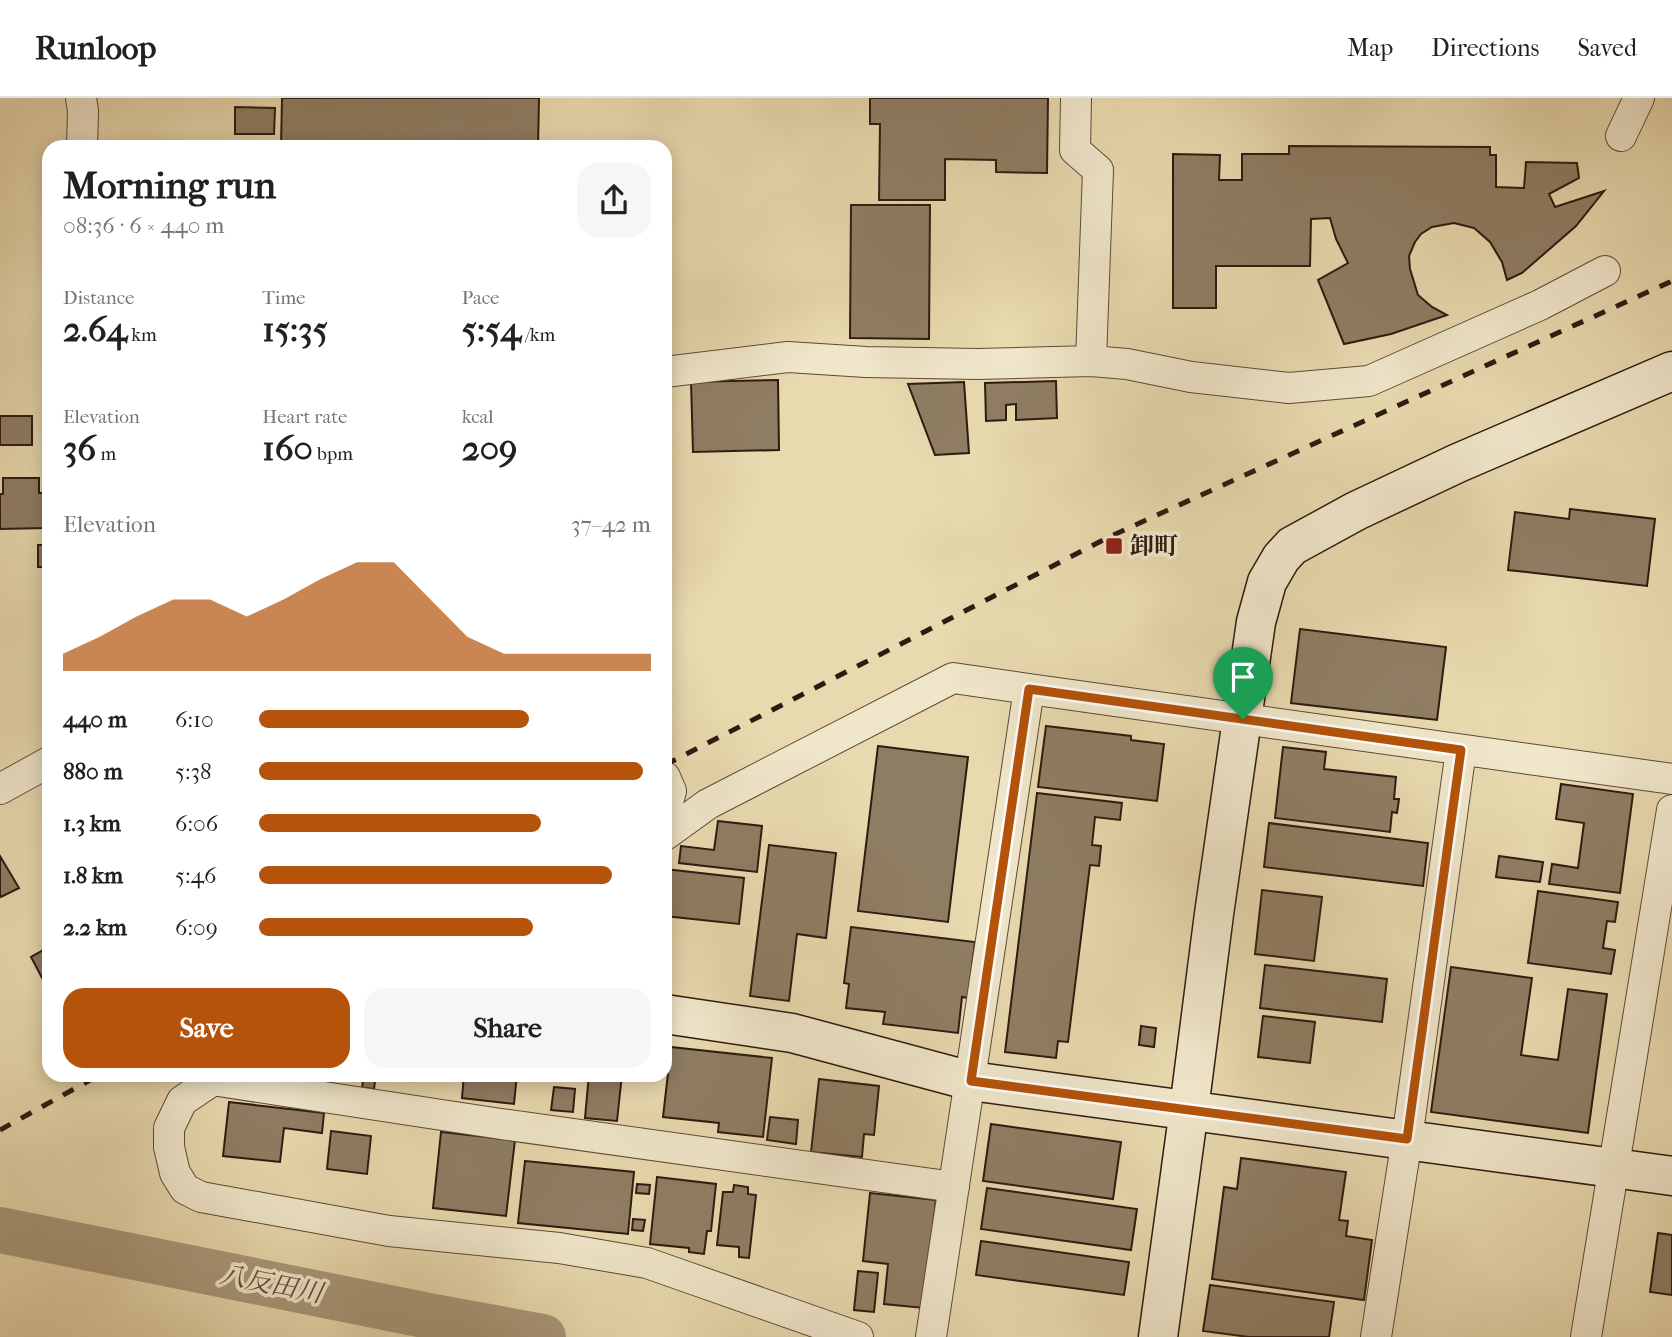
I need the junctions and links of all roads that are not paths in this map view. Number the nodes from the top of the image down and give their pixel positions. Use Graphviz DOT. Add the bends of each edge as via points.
graph roads {
  1 [pos="81,98"];
  2 [pos="1076,98"];
  3 [pos="1639,98"];
  4 [pos="1621,136"];
  5 [pos="82,140"];
  6 [pos="1605,271"];
  7 [pos="1091,361"];
  8 [pos="672,371"];
  9 [pos="1672,371"];
  10 [pos="1029,689"];
  11 [pos="1243,719"];
  12 [pos="1461,750"];
  13 [pos="42,766"];
  14 [pos="1672,779"];
  15 [pos="0,789"];
  16 [pos="1672,810"];
  17 [pos="672,830"];
  18 [pos="672,1015"];
  19 [pos="971,1081"];
  20 [pos="210,1082"];
  21 [pos="247,1082"];
  22 [pos="1189,1109"];
  23 [pos="1407,1139"];
  24 [pos="1613,1167"];
  25 [pos="1672,1176"];
  26 [pos="954,1187"];
  27 [pos="858,1337"];
  28 [pos="931,1337"];
  29 [pos="1157,1337"];
  30 [pos="1376,1337"];
  31 [pos="1586,1337"];
  1 -- 5 [label="street"];
  2 -- 7 [label="street" via="1075,150 1098,170"];
  3 -- 4 [label="street"];
  6 -- 7 [label="street" via="1369,382 1289,388"];
  7 -- 8 [label="street" via="978,364 788,356"];
  9 -- 11 [label="street" via="1436,474 1292,546 1267,582 1256,622"];
  10 -- 11 [label="street"];
  10 -- 17 [label="street" via="953,678 708,804"];
  10 -- 19 [label="street"];
  11 -- 12 [label="street"];
  11 -- 22 [label="street"];
  12 -- 14 [label="street"];
  12 -- 23 [label="street"];
  13 -- 15 [label="street"];
  16 -- 24 [label="street"];
  18 -- 19 [label="street" via="792,1033"];
  19 -- 22 [label="street"];
  19 -- 26 [label="street"];
  20 -- 27 [label="street" via="182,1101 169,1128 176,1173 185,1189 201,1197 389,1231 559,1248 647,1263"];
  21 -- 26 [label="street" via="501,1124"];
  22 -- 23 [label="street"];
  22 -- 29 [label="street"];
  23 -- 24 [label="street"];
  23 -- 30 [label="street"];
  24 -- 25 [label="street"];
  24 -- 31 [label="street"];
  26 -- 28 [label="street"];
}
